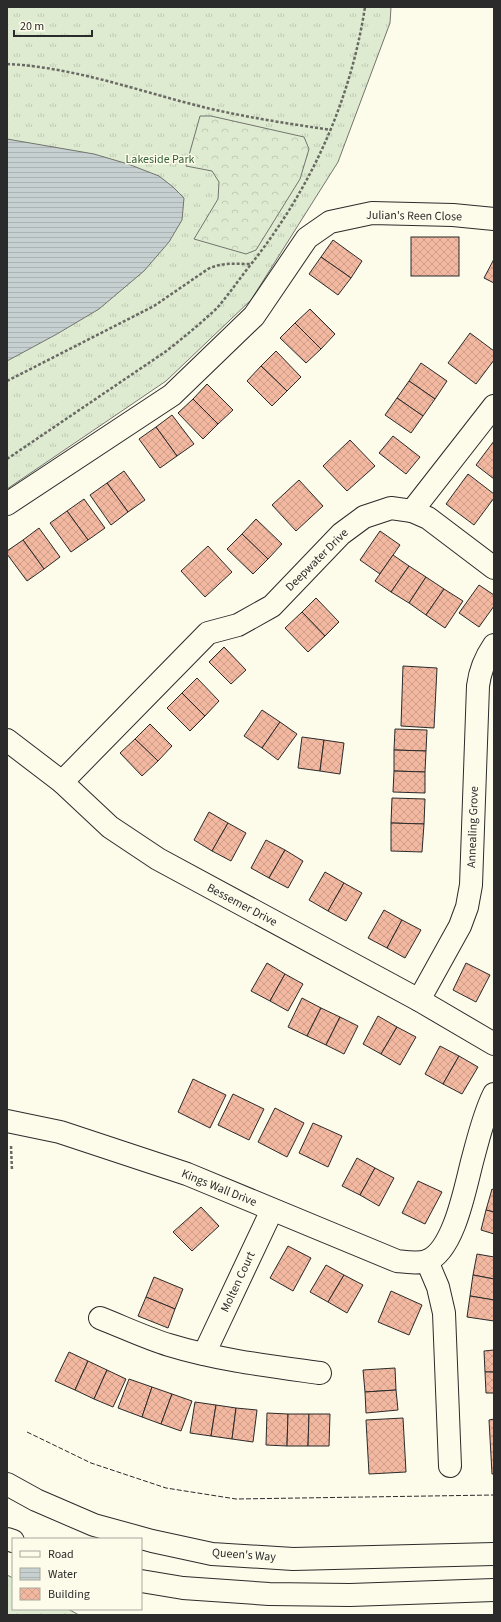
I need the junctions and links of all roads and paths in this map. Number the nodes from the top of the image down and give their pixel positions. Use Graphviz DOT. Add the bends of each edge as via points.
graph roads {
  1 [pos="366,7"];
  2 [pos="7,64"];
  3 [pos="331,130"];
  4 [pos="494,219"];
  5 [pos="252,264"];
  6 [pos="7,381"];
  7 [pos="494,406"];
  8 [pos="7,459"];
  9 [pos="7,504"];
  10 [pos="412,511"];
  11 [pos="494,568"];
  12 [pos="494,645"];
  13 [pos="7,740"];
  14 [pos="62,782"];
  15 [pos="419,1000"];
  16 [pos="494,1044"];
  17 [pos="494,1094"];
  18 [pos="7,1121"];
  19 [pos="272,1210"];
  20 [pos="427,1261"];
  21 [pos="100,1318"];
  22 [pos="204,1354"];
  23 [pos="320,1373"];
  24 [pos="450,1466"];
  25 [pos="7,1484"];
  26 [pos="141,1538"];
  27 [pos="142,1538"];
  28 [pos="494,1554"];
  29 [pos="142,1581"];
  30 [pos="494,1590"];
  1 -- 3 [label="path" via="360,41"];
  2 -- 3 [label="path" via="42,67 88,76 221,111"];
  3 -- 5 [label="path" via="307,181"];
  4 -- 9 [label="street, Julian's Reen Close" via="372,213 330,222 307,238 254,316 172,394"];
  5 -- 6 [label="path" via="224,264 212,267 154,306"];
  5 -- 8 [label="path" via="217,307 165,352"];
  7 -- 10 [label="street"];
  10 -- 11 [label="street, Deepwater Drive" via="428,518"];
  10 -- 14 [label="street, Deepwater Drive" via="391,508 364,517 341,534 272,606 238,625 208,633"];
  12 -- 15 [label="street, Annealing Grove" via="480,669 478,686 471,885 467,907 460,926"];
  13 -- 14 [label="street, Bessemer Drive"];
  14 -- 15 [label="street, Bessemer Drive" via="110,827 158,859"];
  15 -- 16 [label="street, Bessemer Drive"];
  17 -- 20 [label="street" via="481,1129 458,1216 445,1243 438,1253"];
  18 -- 19 [label="street, Kings Wall Drive" via="60,1132 152,1162"];
  19 -- 20 [label="street, Kings Wall Drive" via="397,1261"];
  19 -- 22 [label="street, Molten Court"];
  20 -- 24 [label="street" via="438,1287 444,1313"];
  21 -- 22 [label="street" via="168,1345"];
  22 -- 23 [label="street"];
  25 -- 26 [label="street, Queen's Way" via="36,1500 94,1525"];
  27 -- 28 [label="street, Queen's Way" via="212,1554 293,1559"];
  29 -- 30 [label="street" via="183,1588 269,1594 350,1595"];
}
